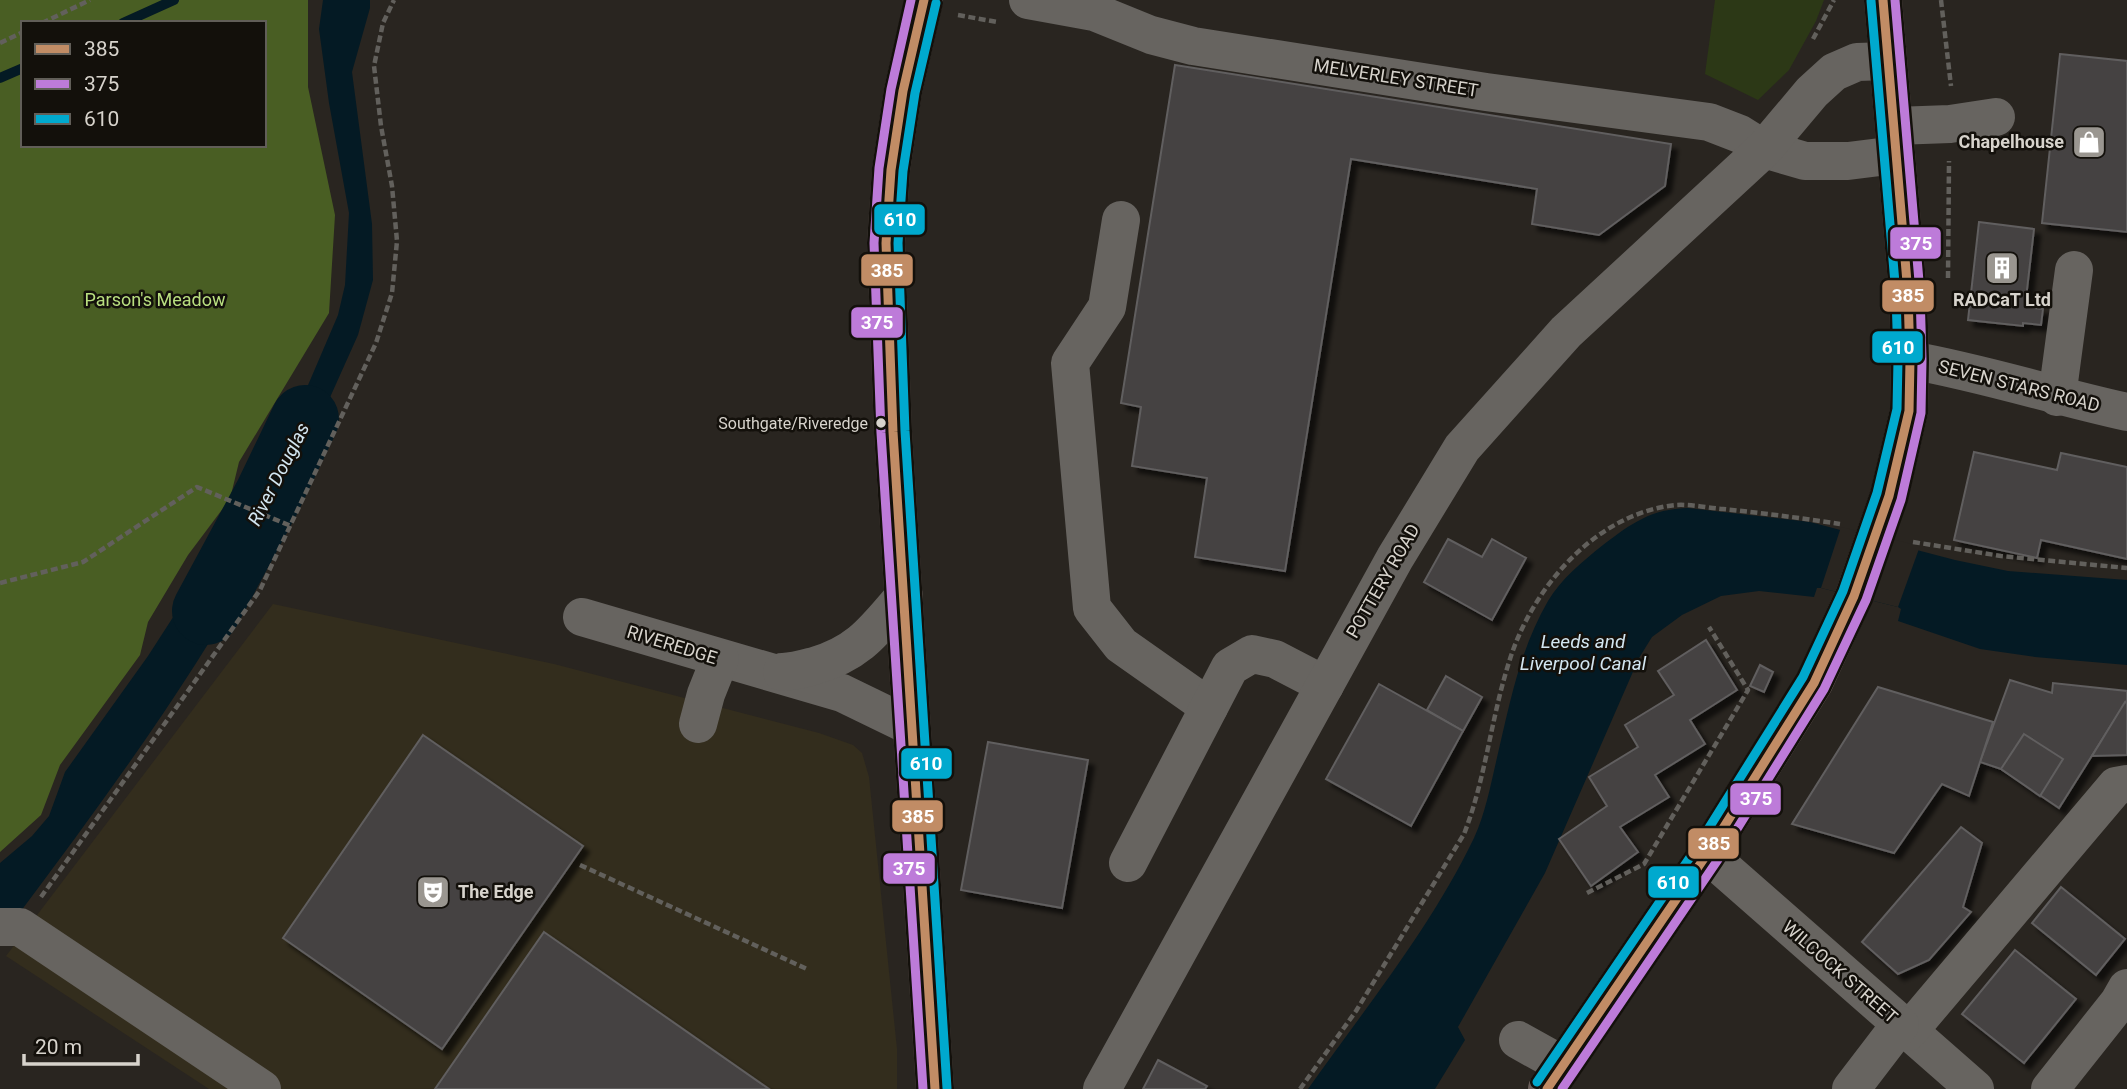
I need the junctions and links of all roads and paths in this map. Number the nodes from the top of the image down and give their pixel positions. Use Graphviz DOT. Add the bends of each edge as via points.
graph roads {
  1 [pos="90,0"];
  2 [pos="394,0"];
  3 [pos="924,0"];
  4 [pos="1028,0"];
  5 [pos="1883,0"];
  6 [pos="1941,0"];
  7 [pos="47,21"];
  8 [pos="21,33"];
  9 [pos="0,43"];
  10 [pos="1888,61"];
  11 [pos="1996,117"];
  12 [pos="1950,124"];
  13 [pos="1896,140"];
  14 [pos="1764,149"];
  15 [pos="1121,220"];
  16 [pos="2074,270"];
  17 [pos="1948,282"];
  18 [pos="1910,360"];
  19 [pos="2057,397"];
  20 [pos="2127,412"];
  21 [pos="292,526"];
  22 [pos="1879,532"];
  23 [pos="2127,568"];
  24 [pos="0,583"];
  25 [pos="904,596"];
  26 [pos="582,617"];
  27 [pos="1709,627"];
  28 [pos="720,659"];
  29 [pos="762,671"];
  30 [pos="1325,685"];
  31 [pos="1209,707"];
  32 [pos="698,724"];
  33 [pos="912,727"];
  34 [pos="2127,784"];
  35 [pos="1707,854"];
  36 [pos="1128,863"];
  37 [pos="580,865"];
  38 [pos="1587,893"];
  39 [pos="10,927"];
  40 [pos="809,970"];
  41 [pos="2124,993"];
  42 [pos="1904,1029"];
  43 [pos="1518,1040"];
  44 [pos="1555,1077"];
  45 [pos="262,1089"];
  46 [pos="935,1089"];
  47 [pos="1102,1089"];
  48 [pos="1300,1089"];
  49 [pos="1851,1089"];
  50 [pos="1975,1089"];
  51 [pos="2050,1089"];
  1 -- 7 [label="path"];
  2 -- 21 [label="path" via="383,23 374,66 393,186 397,241 392,293 376,342"];
  3 -- 25 [label="highway" via="891,170 886,243 892,432"];
  4 -- 14 [label="street, MELVERLEY STREET" via="1094,12 1193,46 1709,122"];
  5 -- 10 [label="highway"];
  6 -- 12 [label="path" via="1952,82"];
  8 -- 9 [label="path"];
  10 -- 13 [label="highway"];
  10 -- 14 [label="street, POTTERY ROAD" via="1857,62 1834,72"];
  11 -- 12 [label="street"];
  12 -- 13 [label="street"];
  12 -- 17 [label="path"];
  13 -- 14 [label="street" via="1848,161 1805,161"];
  13 -- 18 [label="highway"];
  14 -- 30 [label="street, POTTERY ROAD" via="1566,332 1462,448"];
  15 -- 31 [label="street" via="1107,307 1070,363 1093,608 1121,645"];
  16 -- 19 [label="street"];
  18 -- 19 [label="street, SEVEN STARS ROAD"];
  18 -- 22 [label="highway" via="1909,411"];
  19 -- 20 [label="street, SEVEN STARS ROAD"];
  21 -- 24 [label="path" via="197,487 83,562"];
  21 -- 39 [label="path" via="260,590"];
  22 -- 23 [label="path" via="2001,556"];
  22 -- 35 [label="highway" via="1814,683"];
  22 -- 48 [label="path" via="1679,505 1646,509 1619,522 1566,561 1542,592 1510,657 1475,806 1464,834 1356,1012"];
  25 -- 29 [label="street, RIVEREDGE" via="849,653 793,672"];
  25 -- 33 [label="highway"];
  26 -- 28 [label="street, RIVEREDGE"];
  27 -- 38 [label="path" via="1748,690 1644,864"];
  28 -- 29 [label="street, RIVEREDGE"];
  28 -- 32 [label="street"];
  29 -- 33 [label="street, RIVEREDGE" via="842,693"];
  30 -- 31 [label="street" via="1275,659 1252,654 1230,667"];
  30 -- 47 [label="street, POTTERY ROAD"];
  31 -- 36 [label="street"];
  33 -- 46 [label="highway"];
  34 -- 42 [label="street" via="2116,786"];
  35 -- 42 [label="street, WILCOCK STREET"];
  35 -- 44 [label="highway"];
  37 -- 40 [label="path"];
  39 -- 45 [label="street"];
  41 -- 51 [label="street"];
  42 -- 49 [label="street"];
  42 -- 50 [label="street, WILCOCK STREET"];
  43 -- 44 [label="street"];
}
